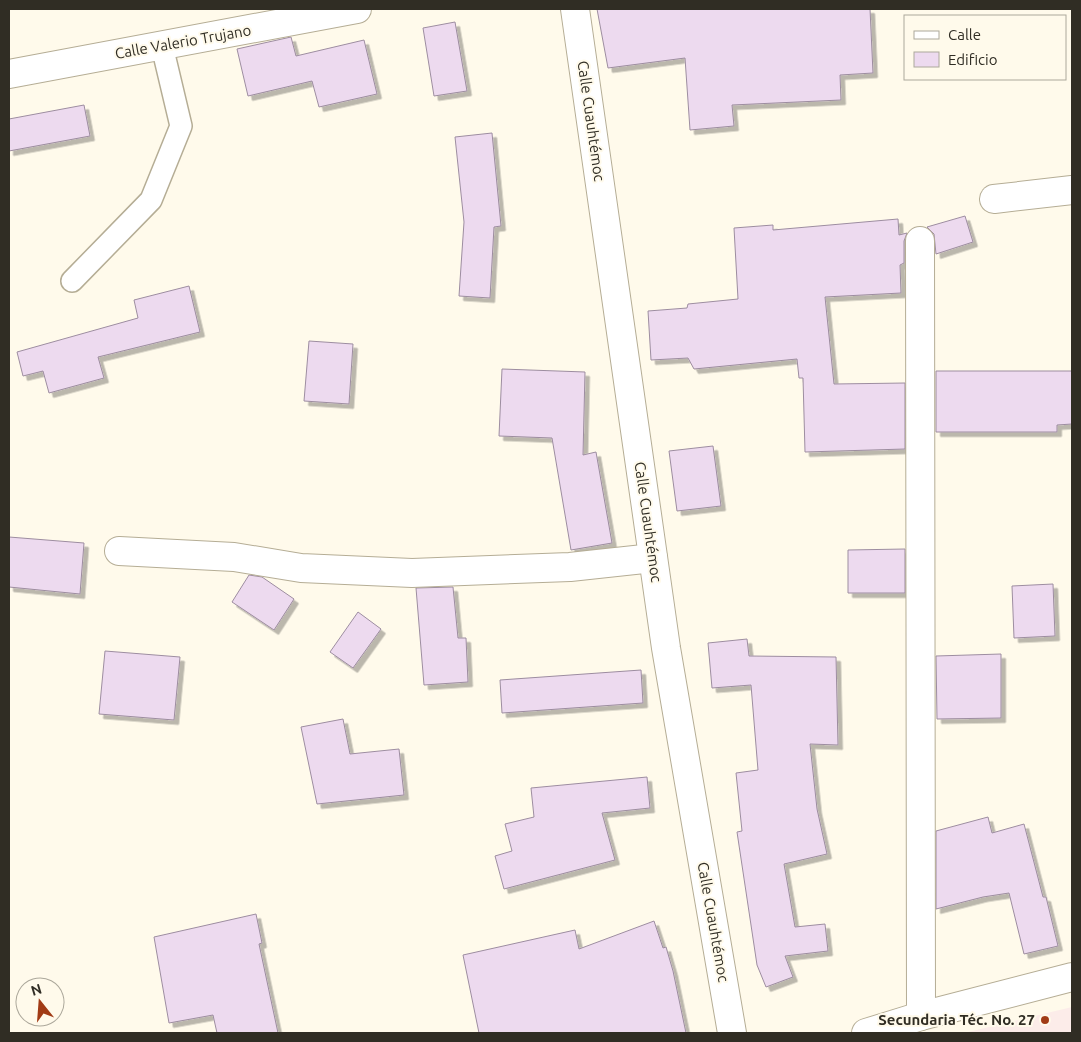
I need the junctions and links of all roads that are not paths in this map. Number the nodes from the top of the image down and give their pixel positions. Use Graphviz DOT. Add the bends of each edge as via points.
graph roads {
  1 [pos="357,9"];
  2 [pos="575,9"];
  3 [pos="305,14"];
  4 [pos="162,46"];
  5 [pos="9,74"];
  6 [pos="1072,190"];
  7 [pos="994,199"];
  8 [pos="920,240"];
  9 [pos="72,281"];
  10 [pos="119,551"];
  11 [pos="653,558"];
  12 [pos="1072,977"];
  13 [pos="921,1016"];
  14 [pos="732,1033"];
  15 [pos="866,1033"];
  1 -- 3 [label="street, Calle Valerio Trujano"];
  2 -- 11 [label="street, Calle Cuauhtémoc"];
  3 -- 4 [label="street, Calle Valerio Trujano"];
  4 -- 5 [label="street, Calle Valerio Trujano"];
  4 -- 9 [label="lane" via="181,126 151,200"];
  6 -- 7 [label="street"];
  8 -- 13 [label="street"];
  10 -- 11 [label="street" via="234,557 301,568 412,573 570,567"];
  11 -- 14 [label="street, Calle Cuauhtémoc"];
  12 -- 13 [label="street"];
  13 -- 15 [label="street"];
}
